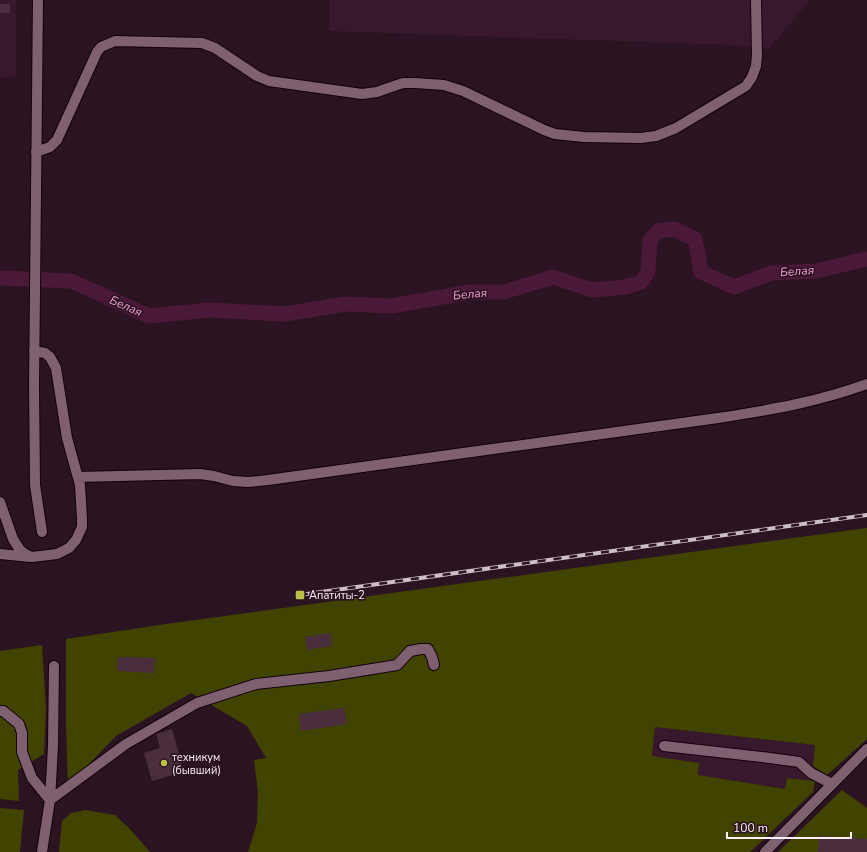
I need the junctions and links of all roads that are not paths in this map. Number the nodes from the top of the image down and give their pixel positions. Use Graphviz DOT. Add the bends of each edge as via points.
graph roads {
  1 [pos="38,0"];
  2 [pos="756,0"];
  3 [pos="36,152"];
  4 [pos="34,351"];
  5 [pos="867,384"];
  6 [pos="78,477"];
  7 [pos="0,502"];
  8 [pos="42,532"];
  9 [pos="0,554"];
  10 [pos="32,557"];
  11 [pos="434,665"];
  12 [pos="54,666"];
  13 [pos="0,711"];
  14 [pos="664,746"];
  15 [pos="867,749"];
  16 [pos="832,784"];
  17 [pos="50,800"];
  18 [pos="42,852"];
  19 [pos="765,852"];
  1 -- 3 [label="street"];
  2 -- 3 [label="street" via="756,66 746,86 676,128 656,136 584,137 555,134 444,85 403,83 377,92 353,93 262,79 215,48 202,43 114,41 100,47 97,52 57,140 50,147"];
  3 -- 4 [label="street"];
  4 -- 6 [label="street" via="50,356 56,368 68,438"];
  4 -- 8 [label="street" via="35,485"];
  5 -- 6 [label="street" via="820,399 718,418 268,480 233,481 200,474"];
  6 -- 10 [label="street" via="82,528 76,540 69,548 57,554"];
  7 -- 10 [label="street" via="13,539 20,550"];
  9 -- 10 [label="street"];
  11 -- 17 [label="street" via="428,649 422,649 410,651 397,665 256,684 196,702 126,744"];
  12 -- 17 [label="street" via="54,746"];
  13 -- 17 [label="street" via="19,724 22,733 22,752 32,778"];
  14 -- 16 [label="street" via="799,762 811,773"];
  15 -- 16 [label="street"];
  16 -- 19 [label="street"];
  17 -- 18 [label="street"];
}
